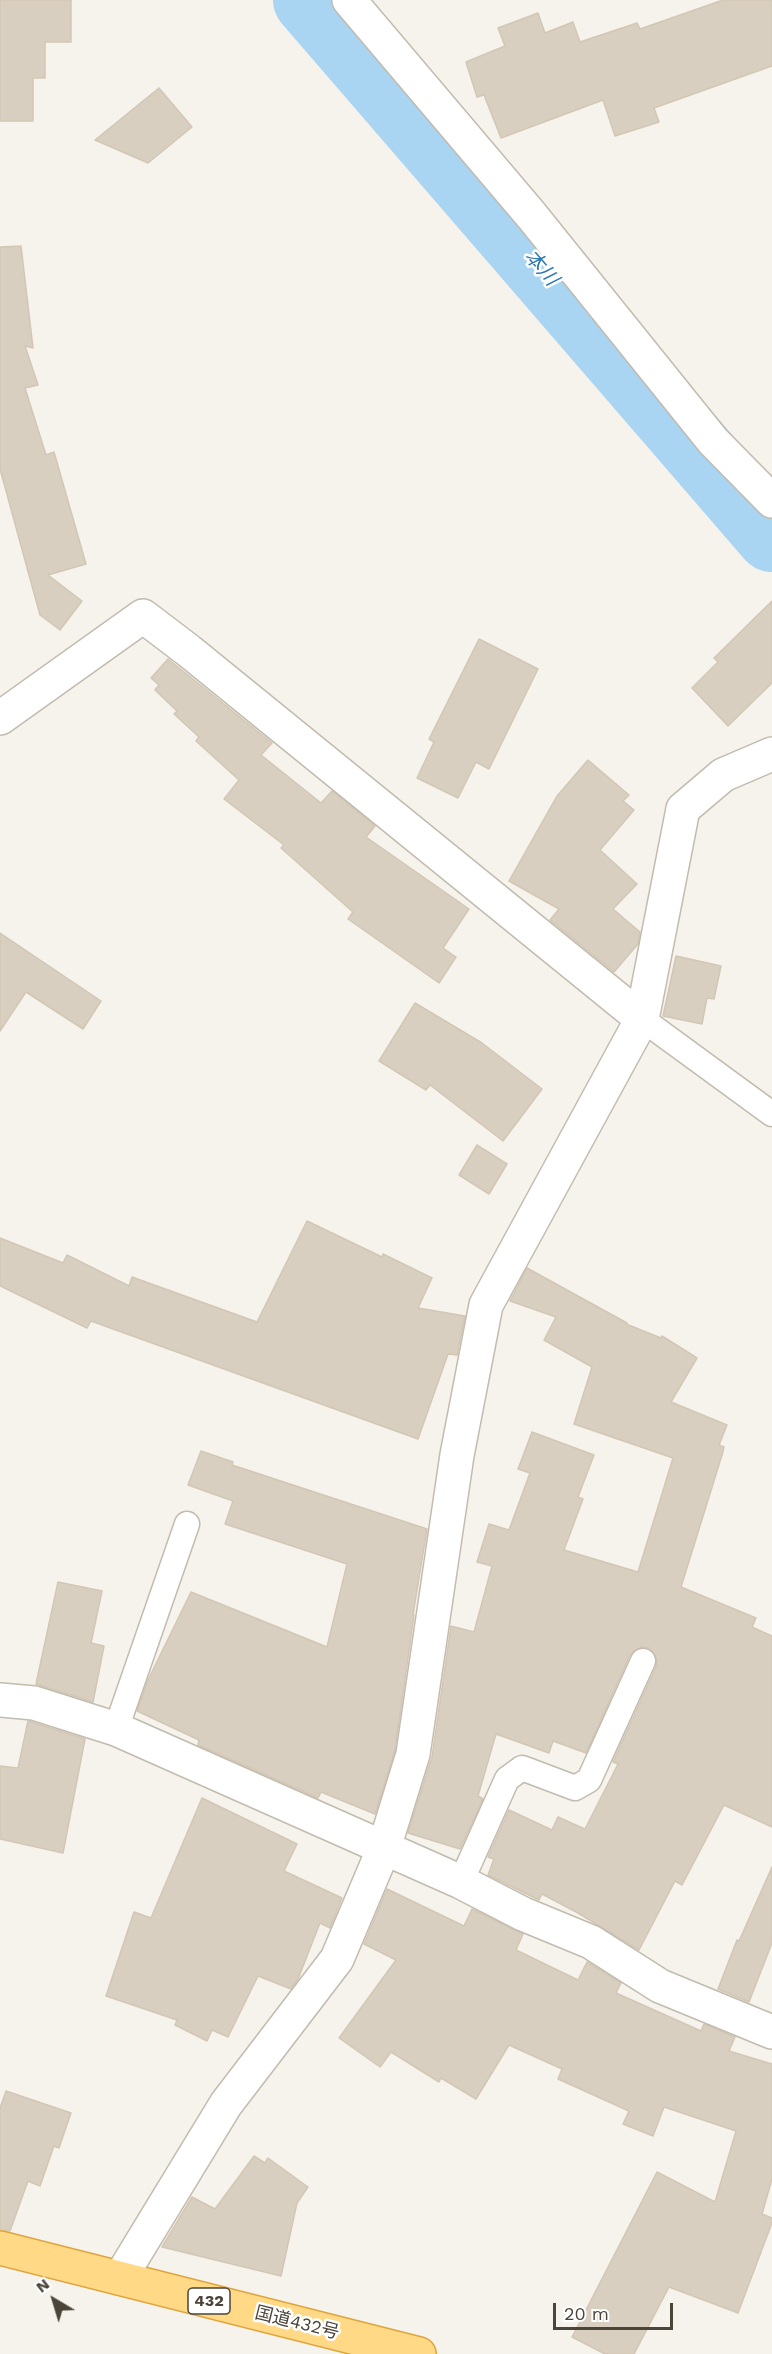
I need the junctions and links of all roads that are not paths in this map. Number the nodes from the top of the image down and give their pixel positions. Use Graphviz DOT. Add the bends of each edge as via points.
graph roads {
  1 [pos="349,0"];
  2 [pos="772,501"];
  3 [pos="0,718"];
  4 [pos="772,754"];
  5 [pos="642,1019"];
  6 [pos="772,1114"];
  7 [pos="187,1524"];
  8 [pos="643,1661"];
  9 [pos="0,1700"];
  10 [pos="116,1729"];
  11 [pos="384,1848"];
  12 [pos="461,1882"];
  13 [pos="772,2032"];
  14 [pos="0,2248"];
  15 [pos="120,2278"];
  16 [pos="419,2354"];
  1 -- 2 [label="street" via="532,216 713,441"];
  3 -- 5 [label="street" via="143,616"];
  4 -- 5 [label="street" via="723,775 683,809"];
  5 -- 6 [label="lane"];
  5 -- 11 [label="street" via="486,1305 457,1455 413,1754"];
  7 -- 10 [label="lane"];
  8 -- 12 [label="lane" via="589,1780 575,1788 522,1768 507,1779"];
  9 -- 10 [label="street" via="34,1703"];
  10 -- 11 [label="street"];
  11 -- 12 [label="street"];
  11 -- 15 [label="street" via="337,1959 226,2104"];
  12 -- 13 [label="street" via="591,1942 660,1986"];
  14 -- 15 [label="highway, 国道432号 / 432"];
  15 -- 16 [label="highway, 国道432号 / 432"];
}
